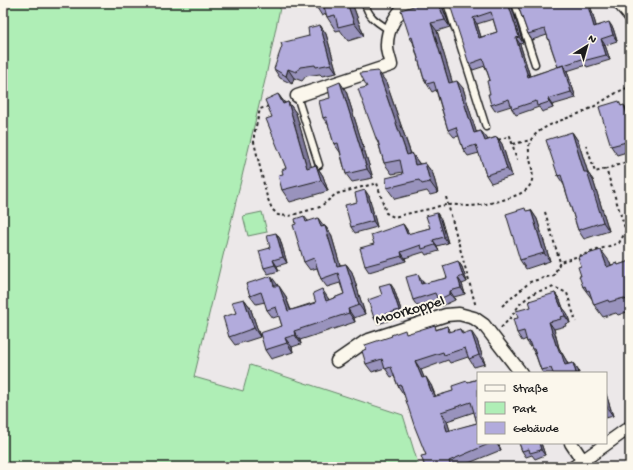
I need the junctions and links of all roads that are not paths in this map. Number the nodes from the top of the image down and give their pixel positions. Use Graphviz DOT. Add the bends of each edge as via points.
graph roads {
  1 [pos="365,3"];
  2 [pos="408,3"];
  3 [pos="447,3"];
  4 [pos="515,3"];
  5 [pos="619,3"];
  6 [pos="630,16"];
  7 [pos="388,29"];
  8 [pos="535,64"];
  9 [pos="297,96"];
  10 [pos="486,127"];
  11 [pos="319,166"];
  12 [pos="337,361"];
  13 [pos="520,372"];
  14 [pos="630,427"];
  15 [pos="571,444"];
  16 [pos="607,444"];
  17 [pos="607,444"];
  18 [pos="579,464"];
  1 -- 7 [label="lane" via="373,20"];
  2 -- 7 [label="street"];
  3 -- 10 [label="lane"];
  4 -- 8 [label="lane"];
  5 -- 6 [label="street"];
  7 -- 9 [label="street" via="387,47 391,65"];
  9 -- 11 [label="lane"];
  12 -- 13 [label="street, Moorkoppel" via="366,341 439,317 459,314 474,318 484,325"];
  14 -- 16 [label="street"];
  15 -- 18 [label="street"];
  17 -- 18 [label="street"];
}
